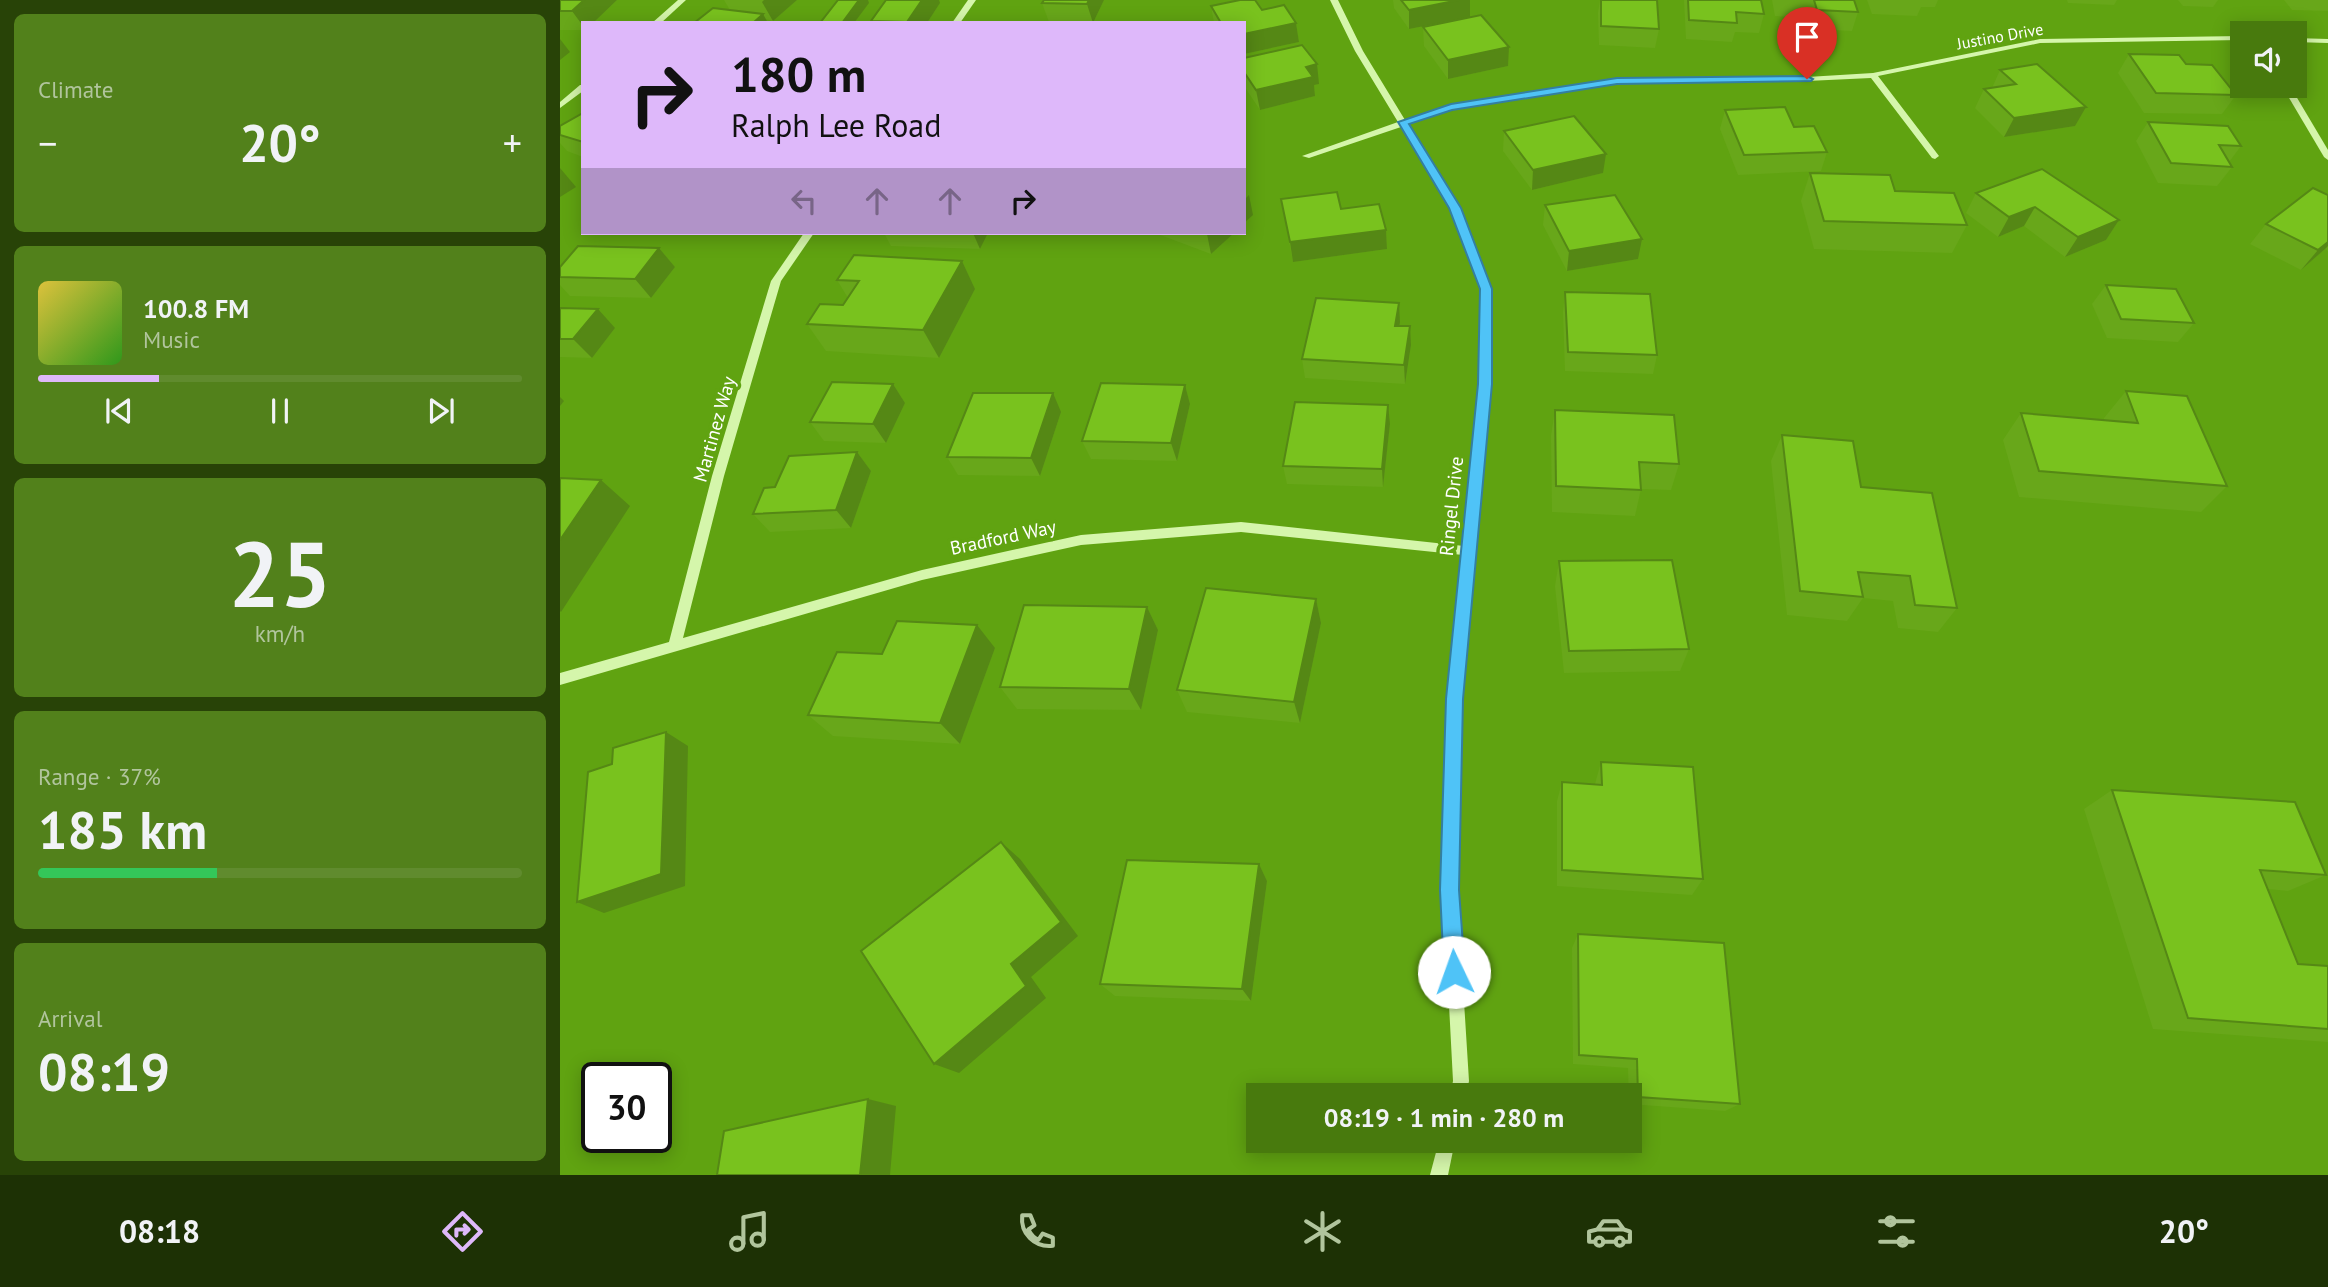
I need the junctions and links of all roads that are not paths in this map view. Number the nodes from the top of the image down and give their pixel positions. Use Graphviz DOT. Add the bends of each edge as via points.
graph roads {
  1 [pos="682,0"];
  2 [pos="972,0"];
  3 [pos="1334,0"];
  4 [pos="658,21"];
  5 [pos="957,21"];
  6 [pos="2230,38"];
  7 [pos="2307,40"];
  8 [pos="2328,41"];
  9 [pos="1873,75"];
  10 [pos="581,89"];
  11 [pos="2293,98"];
  12 [pos="560,106"];
  13 [pos="1403,122"];
  14 [pos="1306,156"];
  15 [pos="1935,156"];
  16 [pos="2328,157"];
  17 [pos="808,235"];
  18 [pos="1467,551"];
  19 [pos="675,645"];
  20 [pos="560,679"];
  21 [pos="1461,1083"];
  22 [pos="1444,1153"];
  23 [pos="1439,1175"];
  1 -- 4 [label="street"];
  2 -- 5 [label="street"];
  3 -- 13 [label="street, Ringel Drive"];
  6 -- 9 [label="street, Justino Drive" via="2040,41"];
  7 -- 8 [label="street"];
  9 -- 13 [label="street, Justino Drive" via="1617,81 1451,107"];
  9 -- 15 [label="street"];
  10 -- 12 [label="street"];
  11 -- 16 [label="street"];
  13 -- 14 [label="street, Justino Drive"];
  13 -- 18 [label="street, Ringel Drive" via="1455,208 1486,289 1485,384"];
  17 -- 19 [label="street, Martinez Way" via="776,281 718,476"];
  18 -- 19 [label="street, Bradford Way" via="1241,527 1081,540 922,575"];
  18 -- 21 [label="street, Ringel Drive" via="1455,699 1450,890"];
  19 -- 20 [label="street, Bradford Way"];
  22 -- 23 [label="street"];
}
